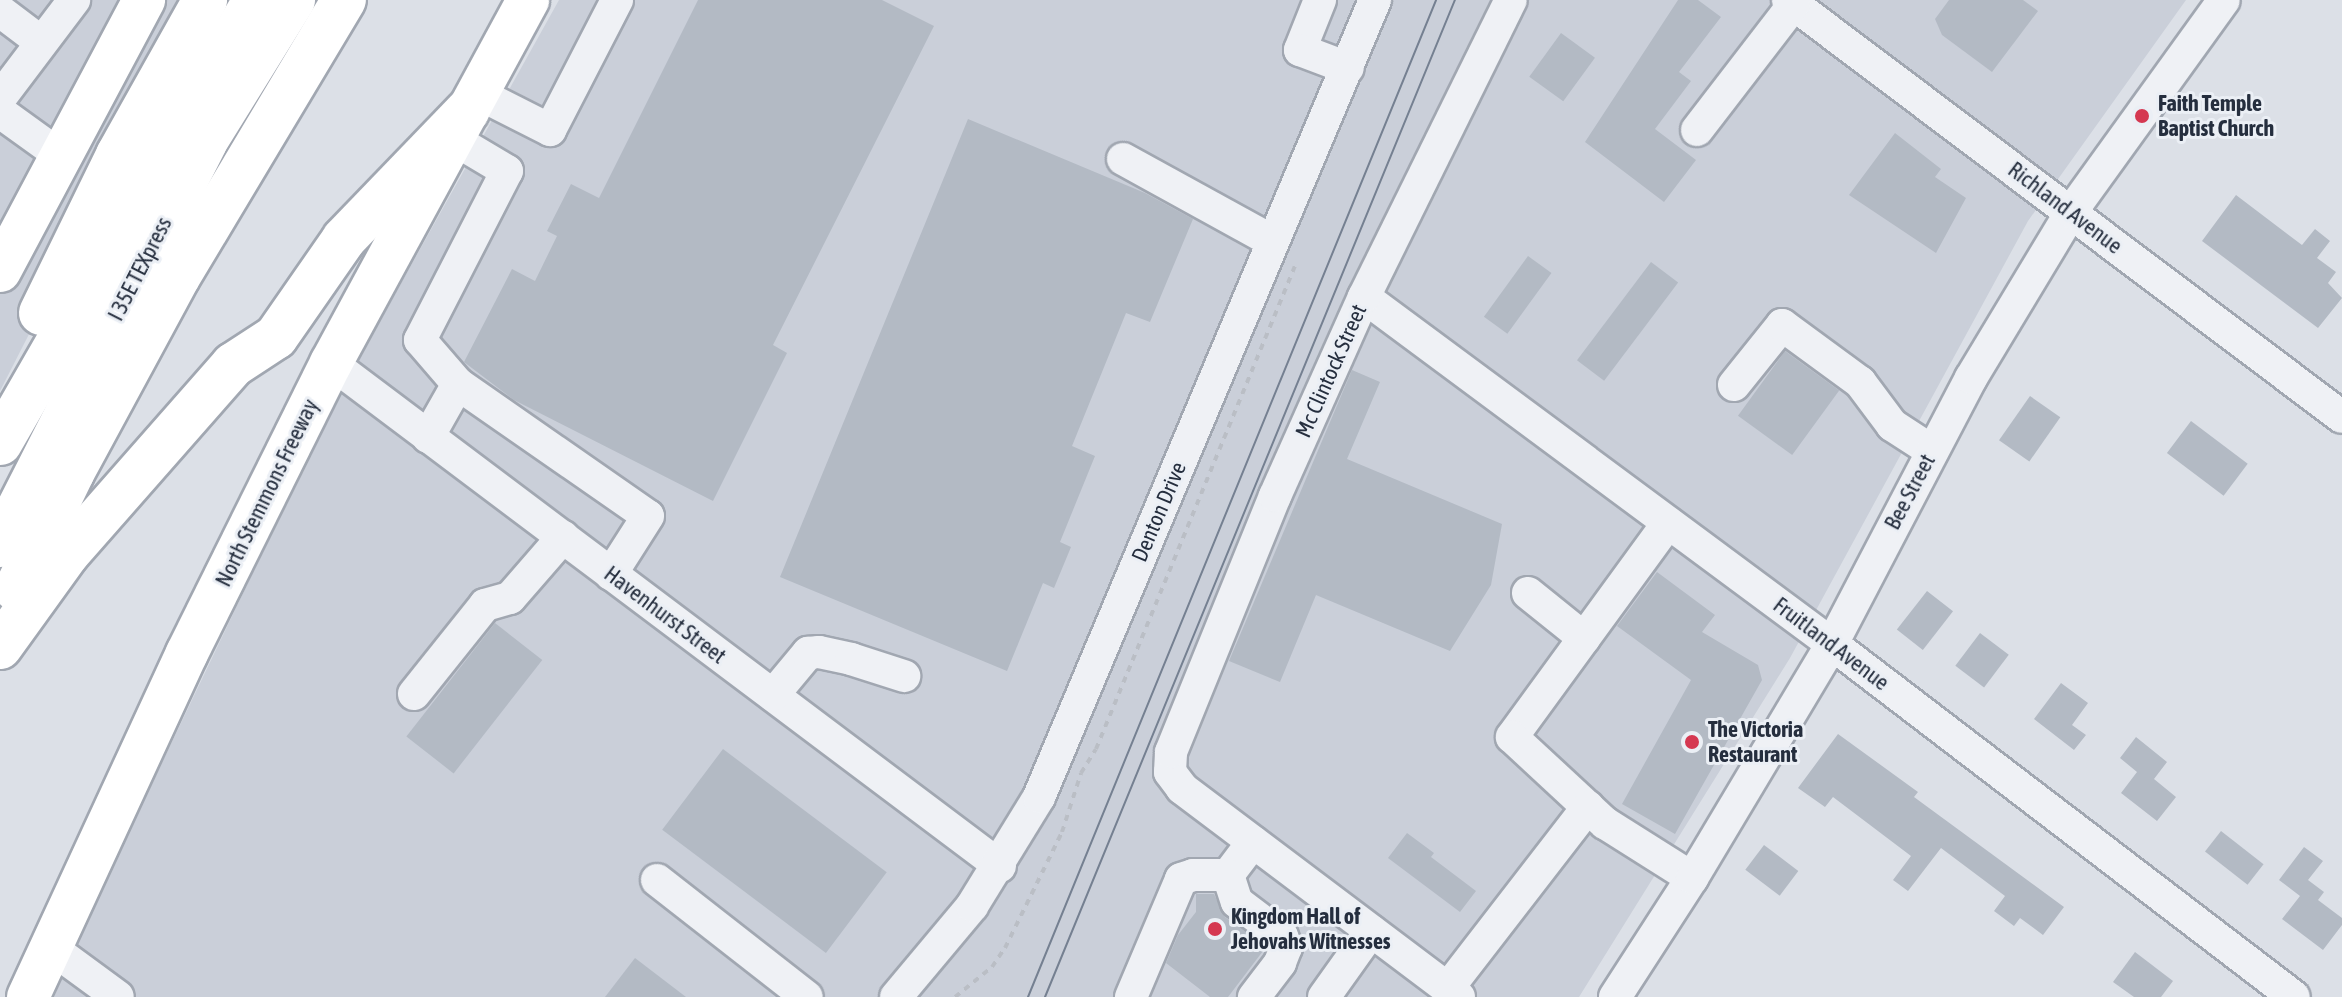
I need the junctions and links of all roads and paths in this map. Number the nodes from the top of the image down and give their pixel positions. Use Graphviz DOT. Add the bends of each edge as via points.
graph roads {
  1 [pos="74,0"];
  2 [pos="144,0"];
  3 [pos="205,0"];
  4 [pos="255,0"];
  5 [pos="293,0"];
  6 [pos="344,0"];
  7 [pos="528,0"];
  8 [pos="617,0"];
  9 [pos="1320,0"];
  10 [pos="1375,0"];
  11 [pos="1511,0"];
  12 [pos="2224,0"];
  13 [pos="1791,2"];
  14 [pos="0,11"];
  15 [pos="41,42"];
  16 [pos="1348,68"];
  17 [pos="0,98"];
  18 [pos="0,112"];
  19 [pos="466,114"];
  20 [pos="1697,130"];
  21 [pos="61,156"];
  22 [pos="1123,159"];
  23 [pos="2071,212"];
  24 [pos="1272,241"];
  25 [pos="0,271"];
  26 [pos="1364,297"];
  27 [pos="331,363"];
  28 [pos="458,384"];
  29 [pos="1734,385"];
  30 [pos="2342,417"];
  31 [pos="10,424"];
  32 [pos="428,437"];
  33 [pos="1932,451"];
  34 [pos="1668,523"];
  35 [pos="563,537"];
  36 [pos="0,545"];
  37 [pos="611,574"];
  38 [pos="1528,593"];
  39 [pos="0,624"];
  40 [pos="1584,638"];
  41 [pos="1832,644"];
  42 [pos="0,647"];
  43 [pos="904,676"];
  44 [pos="414,694"];
  45 [pos="773,695"];
  46 [pos="1588,807"];
  47 [pos="1253,842"];
  48 [pos="1000,866"];
  49 [pos="1228,875"];
  50 [pos="1692,878"];
  51 [pos="657,880"];
  52 [pos="1371,931"];
  53 [pos="50,947"];
  54 [pos="1453,993"];
  55 [pos="28,997"];
  56 [pos="118,997"];
  57 [pos="807,997"];
  58 [pos="896,997"];
  59 [pos="1131,997"];
  60 [pos="1254,997"];
  61 [pos="1324,997"];
  62 [pos="1615,997"];
  63 [pos="2294,997"];
  1 -- 15 [label="street"];
  2 -- 21 [label="main road"];
  3 -- 31 [label="highway" via="118,155 41,313"];
  4 -- 31 [label="highway"];
  5 -- 36 [label="highway, I 35E TEXpress" via="205,142"];
  6 -- 39 [label="highway" via="178,277 72,473"];
  7 -- 19 [label="main road, North Stemmons Freeway"];
  8 -- 19 [label="street" via="550,130"];
  9 -- 16 [label="street" via="1300,50"];
  10 -- 16 [label="street, Denton Drive"];
  11 -- 26 [label="street, Mc Clintock Street"];
  12 -- 23 [label="street, Bee Street"];
  13 -- 20 [label="street"];
  13 -- 23 [label="street, Richland Avenue"];
  14 -- 15 [label="street"];
  15 -- 17 [label="street"];
  16 -- 24 [label="street, Denton Drive"];
  18 -- 21 [label="street"];
  19 -- 27 [label="main road, North Stemmons Freeway"];
  19 -- 28 [label="street" via="507,171 420,340"];
  19 -- 42 [label="highway" via="344,239 276,337 233,365 67,554"];
  21 -- 25 [label="main road"];
  22 -- 24 [label="street"];
  23 -- 30 [label="street, Richland Avenue"];
  23 -- 33 [label="street, Bee Street"];
  24 -- 48 [label="street, Denton Drive" via="1039,797"];
  26 -- 34 [label="street, Fruitland Avenue"];
  26 -- 47 [label="street, Mc Clintock Street" via="1275,496 1171,752 1170,772 1182,788"];
  27 -- 32 [label="street, Havenhurst Street"];
  27 -- 53 [label="main road, North Stemmons Freeway" via="187,653"];
  28 -- 32 [label="street"];
  28 -- 37 [label="street" via="648,516"];
  29 -- 33 [label="street" via="1782,325 1860,382 1892,425"];
  32 -- 35 [label="street, Havenhurst Street"];
  33 -- 41 [label="street, Bee Street"];
  34 -- 40 [label="street"];
  34 -- 41 [label="street, Fruitland Avenue"];
  35 -- 37 [label="street, Havenhurst Street"];
  35 -- 44 [label="street" via="510,598 485,605"];
  37 -- 45 [label="street, Havenhurst Street"];
  38 -- 40 [label="street"];
  40 -- 46 [label="street" via="1512,737"];
  41 -- 50 [label="street, Bee Street"];
  41 -- 63 [label="street, Fruitland Avenue"];
  43 -- 45 [label="street" via="851,659 808,653"];
  45 -- 48 [label="street, Havenhurst Street"];
  46 -- 50 [label="street"];
  46 -- 54 [label="street"];
  47 -- 49 [label="street"];
  47 -- 52 [label="street"];
  48 -- 58 [label="street, Denton Drive"];
  49 -- 59 [label="street" via="1181,879"];
  49 -- 60 [label="street" via="1237,902 1282,936 1286,947"];
  50 -- 62 [label="street, Bee Street"];
  51 -- 57 [label="street"];
  52 -- 54 [label="street"];
  52 -- 61 [label="street"];
  53 -- 55 [label="main road, North Stemmons Freeway"];
  53 -- 56 [label="street"];
}
